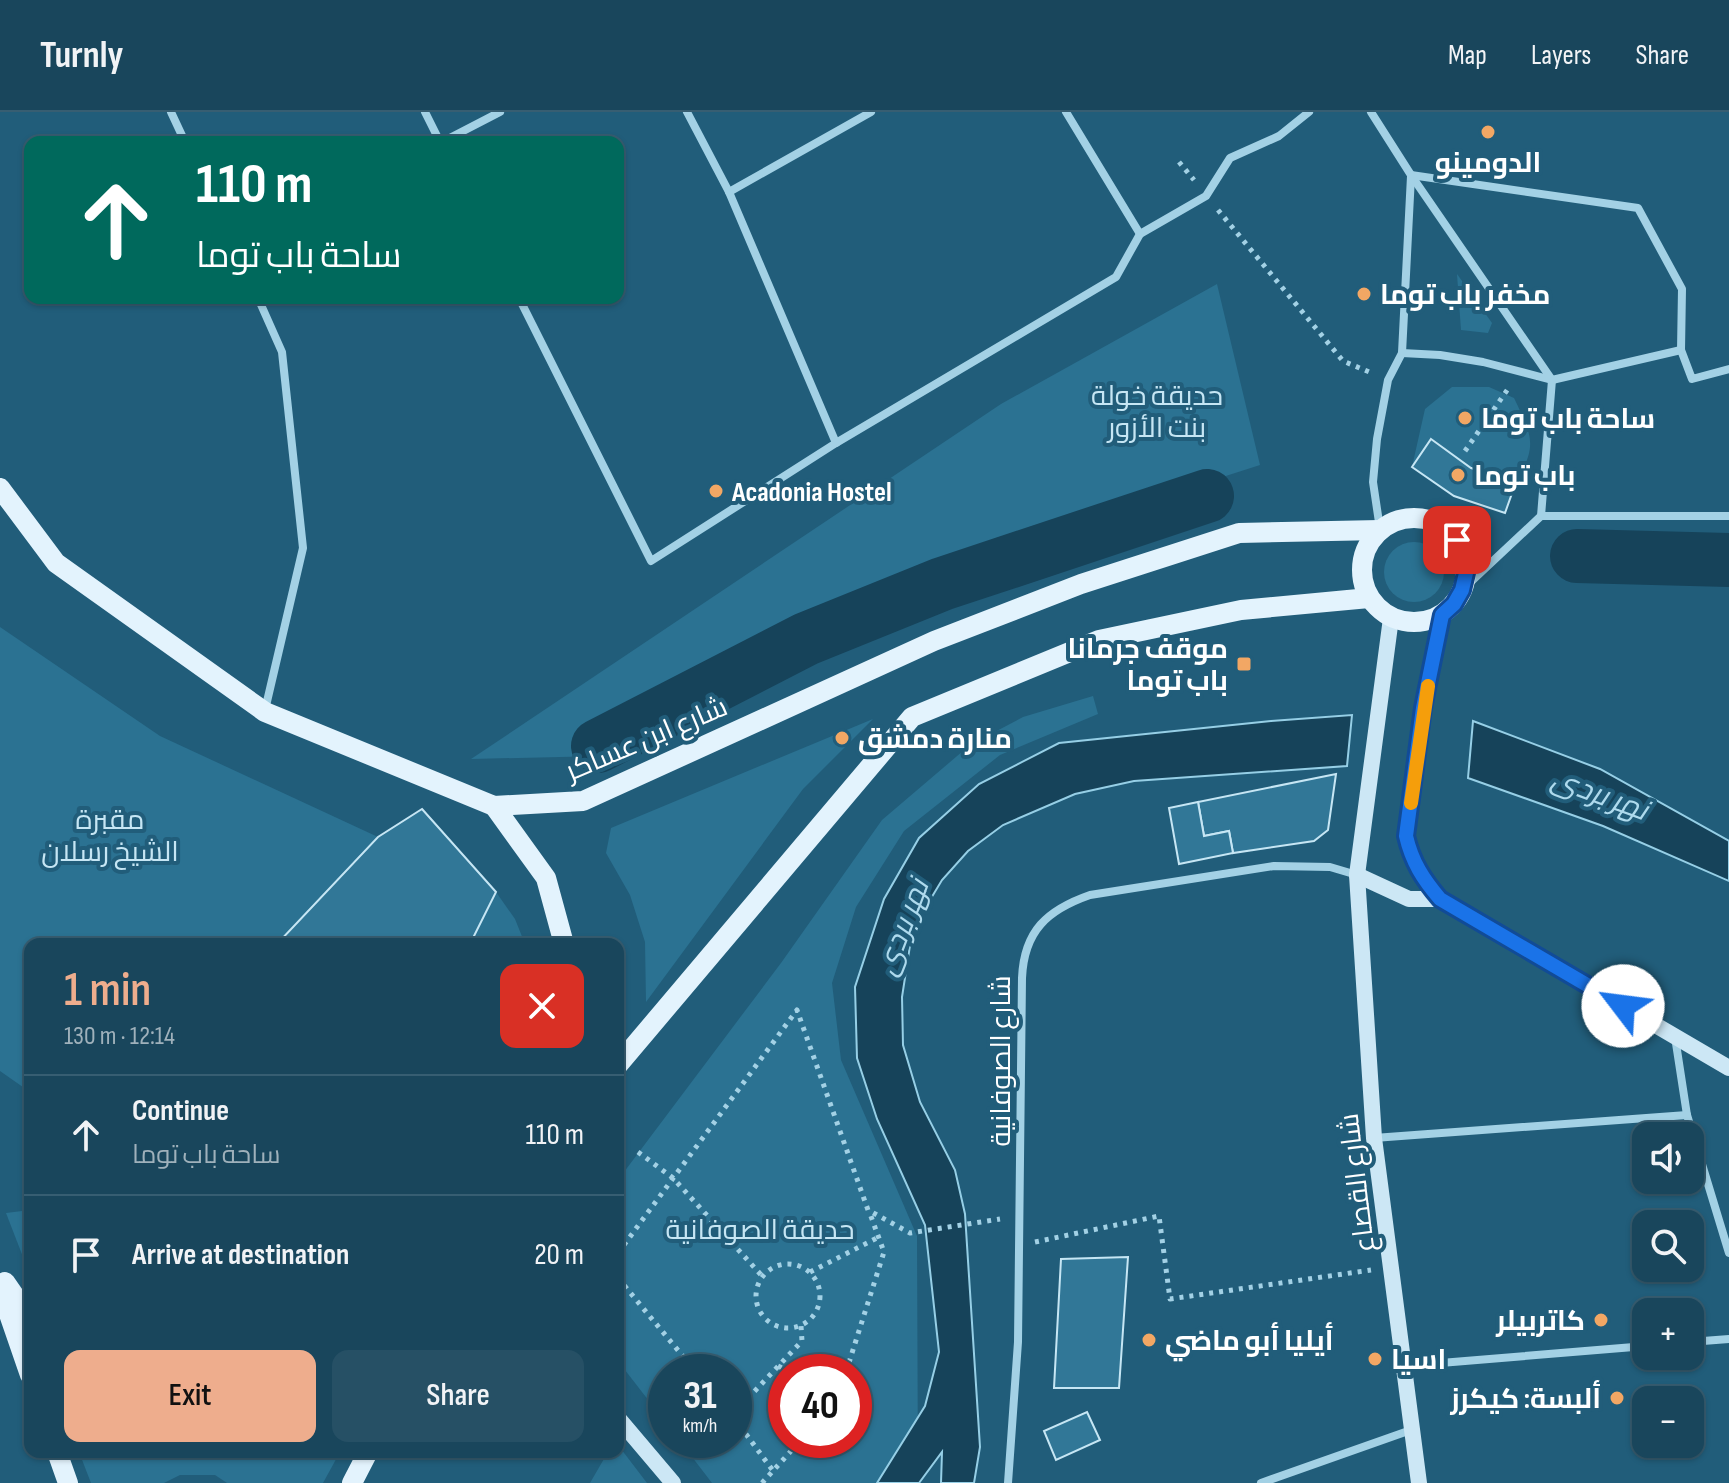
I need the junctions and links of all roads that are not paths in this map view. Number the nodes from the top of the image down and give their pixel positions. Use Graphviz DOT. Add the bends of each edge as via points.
graph roads {
  1 [pos="171,112"];
  2 [pos="425,112"];
  3 [pos="500,112"];
  4 [pos="687,112"];
  5 [pos="871,112"];
  6 [pos="1066,112"];
  7 [pos="1309,112"];
  8 [pos="1371,112"];
  9 [pos="182,136"];
  10 [pos="438,136"];
  11 [pos="453,136"];
  12 [pos="1411,175"];
  13 [pos="729,192"];
  14 [pos="1140,234"];
  15 [pos="261,304"];
  16 [pos="522,304"];
  17 [pos="1681,350"];
  18 [pos="1402,353"];
  19 [pos="1729,369"];
  20 [pos="1552,380"];
  21 [pos="836,443"];
  22 [pos="0,488"];
  23 [pos="1541,516"];
  24 [pos="1729,516"];
  25 [pos="1380,530"];
  26 [pos="1462,590"];
  27 [pos="1369,598"];
  28 [pos="1442,615"];
  29 [pos="1391,618"];
  30 [pos="265,712"];
  31 [pos="494,806"];
  32 [pos="1357,875"];
  33 [pos="1440,899"];
  34 [pos="562,938"];
  35 [pos="1675,1036"];
  36 [pos="624,1058"];
  37 [pos="1729,1068"];
  38 [pos="1687,1115"];
  39 [pos="1374,1138"];
  40 [pos="1729,1253"];
  41 [pos="0,1276"];
  42 [pos="0,1288"];
  43 [pos="24,1310"];
  44 [pos="1729,1339"];
  45 [pos="1704,1341"];
  46 [pos="1632,1347"];
  47 [pos="24,1358"];
  48 [pos="1404,1366"];
  49 [pos="624,1425"];
  50 [pos="1412,1430"];
  51 [pos="59,1458"];
  52 [pos="365,1458"];
  53 [pos="68,1483"];
  54 [pos="352,1483"];
  55 [pos="673,1483"];
  56 [pos="1008,1483"];
  57 [pos="1261,1483"];
  58 [pos="1419,1483"];
  1 -- 9 [label="street"];
  2 -- 10 [label="street"];
  3 -- 11 [label="street"];
  4 -- 13 [label="street"];
  5 -- 13 [label="street"];
  6 -- 14 [label="street"];
  7 -- 14 [label="street" via="1279,136 1230,158 1206,196"];
  8 -- 12 [label="street"];
  12 -- 17 [label="street" via="1638,208 1682,289"];
  12 -- 18 [label="street"];
  12 -- 20 [label="street"];
  13 -- 21 [label="street"];
  14 -- 21 [label="street" via="1116,277"];
  15 -- 30 [label="street" via="282,352 303,548"];
  16 -- 21 [label="street" via="651,561"];
  17 -- 19 [label="street" via="1692,379"];
  17 -- 20 [label="street"];
  18 -- 20 [label="street" via="1440,355"];
  18 -- 25 [label="street" via="1388,380 1377,439 1373,482"];
  20 -- 23 [label="street"];
  22 -- 30 [label="main road, شارع ابن عساكر" via="56,563"];
  23 -- 24 [label="street"];
  23 -- 26 [label="street"];
  25 -- 26 [label="main road" via="1412,518 1445,528 1464,556"];
  25 -- 27 [label="main road" via="1370,541 1361,569"];
  25 -- 31 [label="main road, شارع ابن عساكر" via="1239,533 1081,584 934,641 583,801"];
  26 -- 28 [label="main road"];
  27 -- 29 [label="main road"];
  27 -- 36 [label="main road" via="1241,610 1099,640 912,717"];
  28 -- 29 [label="main road" via="1418,622"];
  28 -- 33 [label="street" via="1406,836 1421,876"];
  29 -- 32 [label="street, شارع القصاع"];
  30 -- 31 [label="main road, شارع ابن عساكر"];
  31 -- 34 [label="main road" via="546,878"];
  32 -- 33 [label="street" via="1409,899"];
  32 -- 39 [label="street, شارع القصاع"];
  32 -- 56 [label="street, شارع الصوفانية" via="1330,867 1274,866 1090,895 1064,904 1029,941 1022,969 1018,1342"];
  33 -- 35 [label="street"];
  35 -- 37 [label="street"];
  35 -- 38 [label="street"];
  38 -- 39 [label="street"];
  38 -- 40 [label="street"];
  39 -- 48 [label="street, شارع القصاع"];
  41 -- 43 [label="main road"];
  42 -- 47 [label="main road"];
  44 -- 45 [label="street"];
  46 -- 48 [label="street"];
  48 -- 50 [label="street, شارع القصاع"];
  49 -- 55 [label="street"];
  50 -- 57 [label="street"];
  50 -- 58 [label="street, شارع القصاع"];
  51 -- 53 [label="main road"];
  52 -- 54 [label="main road"];
}
